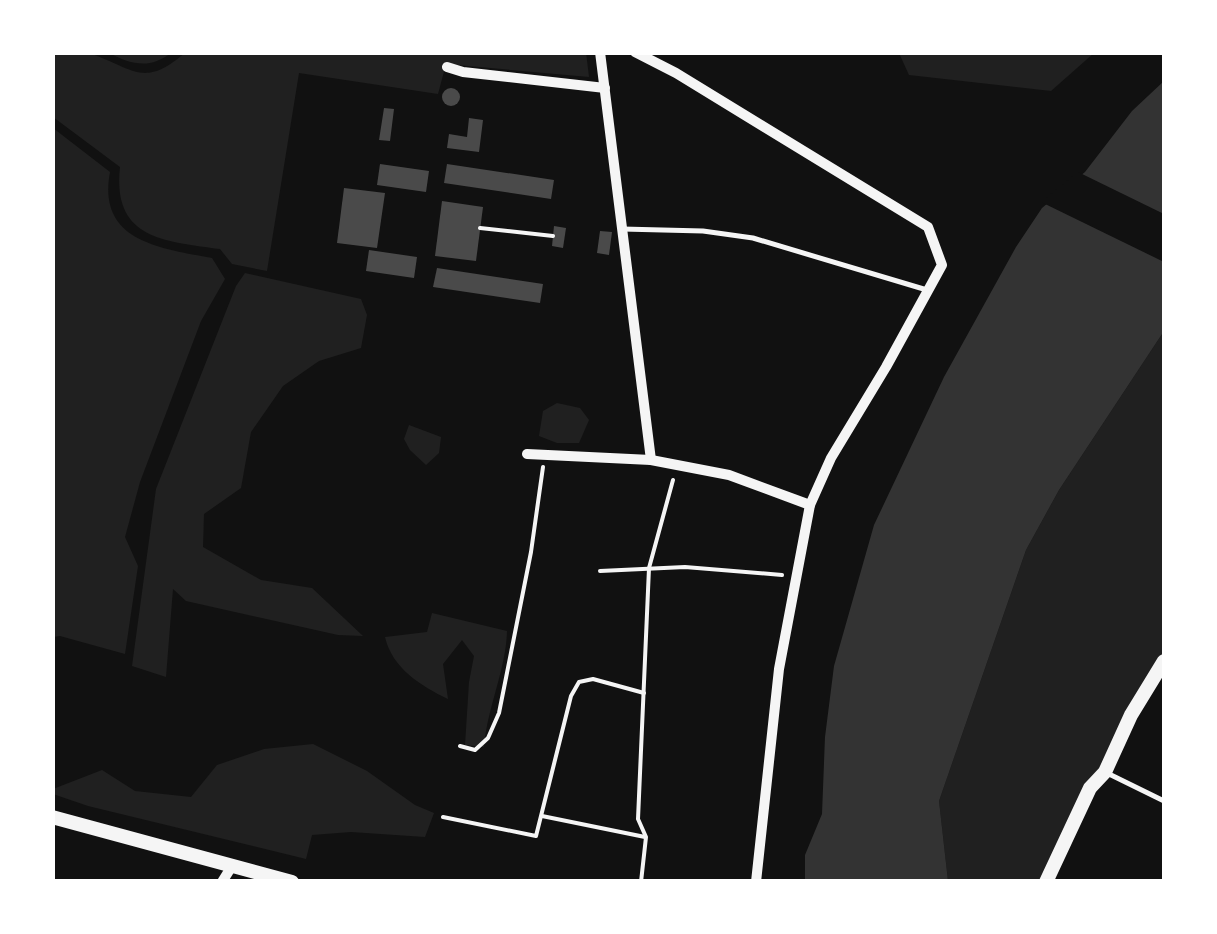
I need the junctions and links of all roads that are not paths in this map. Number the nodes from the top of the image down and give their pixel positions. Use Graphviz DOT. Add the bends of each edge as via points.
graph roads {
  1 [pos="600,52"];
  2 [pos="635,52"];
  3 [pos="447,67"];
  4 [pos="605,88"];
  5 [pos="622,229"];
  6 [pos="930,291"];
  7 [pos="528,454"];
  8 [pos="651,460"];
  9 [pos="810,505"];
  10 [pos="1164,661"];
  11 [pos="1104,772"];
  12 [pos="1164,801"];
  13 [pos="52,817"];
  14 [pos="232,866"];
  15 [pos="222,882"];
  16 [pos="292,882"];
  17 [pos="756,882"];
  18 [pos="1046,882"];
  1 -- 4 [label="street"];
  2 -- 6 [label="street" via="928,227 942,265"];
  3 -- 4 [label="street"];
  4 -- 5 [label="street"];
  5 -- 6 [label="lane" via="753,238"];
  5 -- 8 [label="street"];
  6 -- 9 [label="street"];
  7 -- 8 [label="street"];
  8 -- 9 [label="street" via="729,474"];
  9 -- 17 [label="street" via="778,668"];
  10 -- 11 [label="street"];
  11 -- 12 [label="lane"];
  11 -- 18 [label="street"];
  13 -- 14 [label="street"];
  14 -- 15 [label="street"];
  14 -- 16 [label="street"];
}
